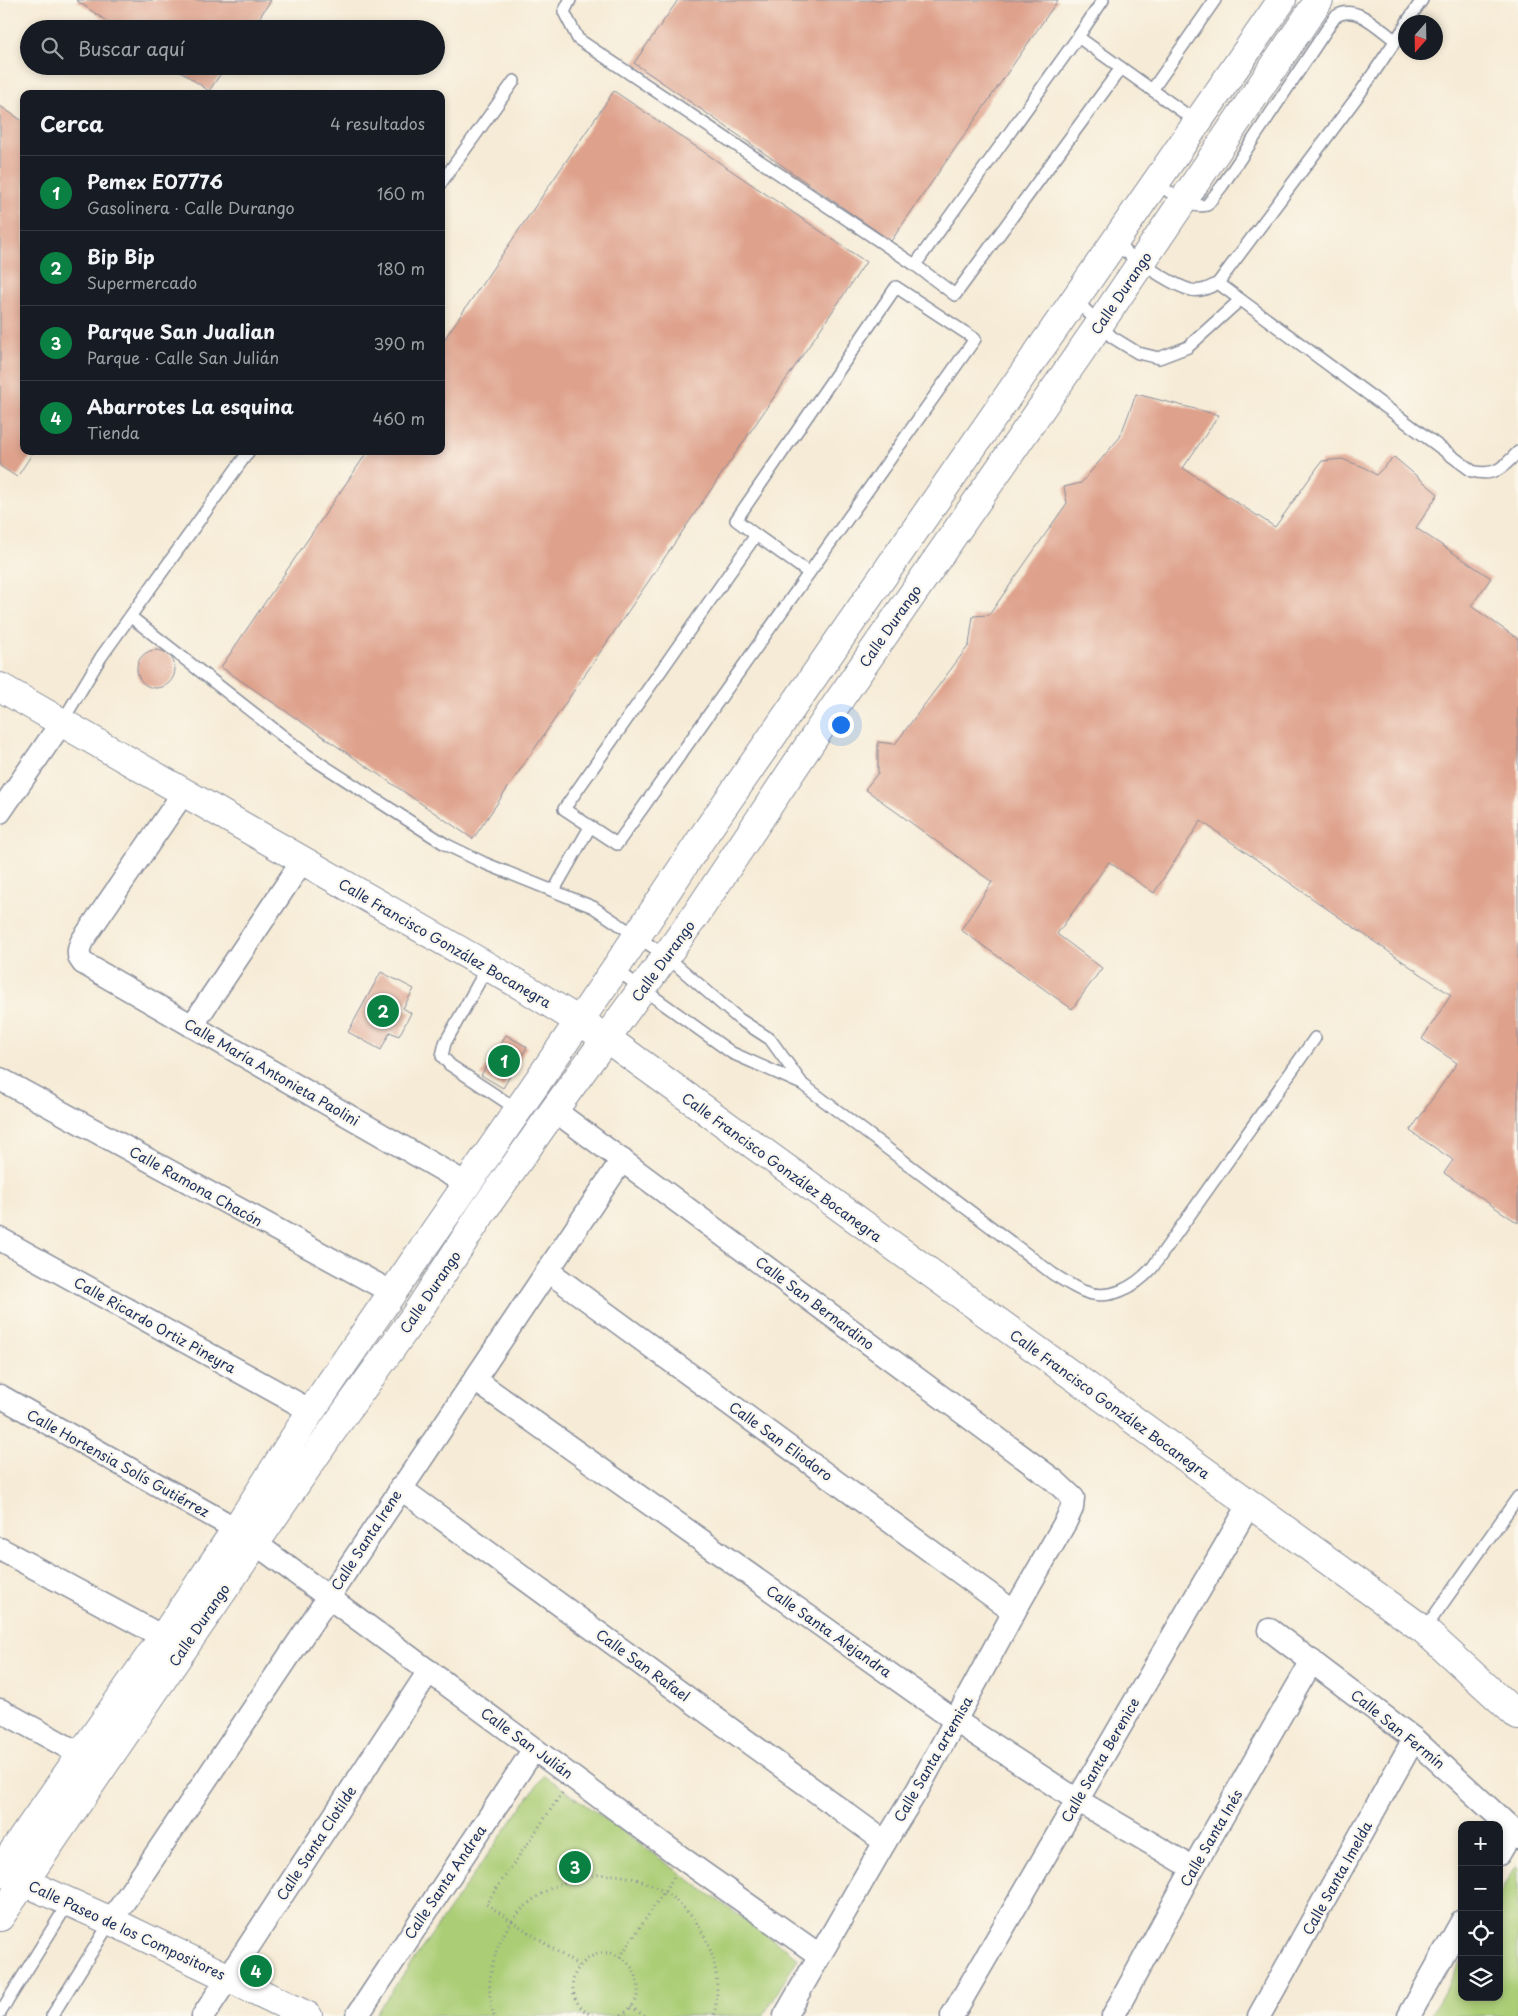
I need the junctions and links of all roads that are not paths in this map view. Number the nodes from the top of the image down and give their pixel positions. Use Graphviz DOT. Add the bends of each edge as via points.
graph roads {
  1 [pos="570,0"];
  2 [pos="1102,0"];
  3 [pos="1216,0"];
  4 [pos="1282,0"];
  5 [pos="1318,0"];
  6 [pos="1422,0"];
  7 [pos="1412,15"];
  8 [pos="1398,36"];
  9 [pos="1078,37"];
  10 [pos="1395,40"];
  11 [pos="1121,68"];
  12 [pos="514,82"];
  13 [pos="1152,90"];
  14 [pos="1197,122"];
  15 [pos="445,177"];
  16 [pos="1155,182"];
  17 [pos="1184,201"];
  18 [pos="1113,243"];
  19 [pos="1141,262"];
  20 [pos="915,265"];
  21 [pos="1218,283"];
  22 [pos="1074,298"];
  23 [pos="1240,300"];
  24 [pos="1099,325"];
  25 [pos="1518,452"];
  26 [pos="246,455"];
  27 [pos="756,535"];
  28 [pos="809,573"];
  29 [pos="131,617"];
  30 [pos="0,687"];
  31 [pos="62,722"];
  32 [pos="184,792"];
  33 [pos="0,812"];
  34 [pos="590,827"];
  35 [pos="303,860"];
  36 [pos="554,890"];
  37 [pos="636,936"];
  38 [pos="666,956"];
  39 [pos="488,966"];
  40 [pos="614,969"];
  41 [pos="643,989"];
  42 [pos="578,1021"];
  43 [pos="192,1026"];
  44 [pos="606,1038"];
  45 [pos="1315,1038"];
  46 [pos="0,1079"];
  47 [pos="802,1084"];
  48 [pos="518,1110"];
  49 [pos="554,1110"];
  50 [pos="622,1160"];
  51 [pos="467,1184"];
  52 [pos="0,1238"];
  53 [pos="548,1271"];
  54 [pos="393,1293"];
  55 [pos="475,1380"];
  56 [pos="0,1396"];
  57 [pos="311,1411"];
  58 [pos="400,1488"];
  59 [pos="1518,1497"];
  60 [pos="1073,1498"];
  61 [pos="1249,1505"];
  62 [pos="246,1536"];
  63 [pos="0,1548"];
  64 [pos="330,1597"];
  65 [pos="1014,1612"];
  66 [pos="1270,1630"];
  67 [pos="1424,1630"];
  68 [pos="163,1637"];
  69 [pos="1312,1661"];
  70 [pos="429,1671"];
  71 [pos="0,1710"];
  72 [pos="1518,1716"];
  73 [pos="956,1721"];
  74 [pos="1414,1739"];
  75 [pos="534,1749"];
  76 [pos="80,1754"];
  77 [pos="1077,1800"];
  78 [pos="1515,1834"];
  79 [pos="885,1842"];
  80 [pos="1503,1849"];
  81 [pos="1193,1868"];
  82 [pos="0,1870"];
  83 [pos="25,1882"];
  84 [pos="69,1902"];
  85 [pos="0,1917"];
  86 [pos="111,1921"];
  87 [pos="1458,1928"];
  88 [pos="819,1955"];
  89 [pos="228,1977"];
  90 [pos="0,2013"];
  91 [pos="52,2016"];
  92 [pos="203,2016"];
  93 [pos="308,2016"];
  94 [pos="357,2016"];
  95 [pos="785,2016"];
  96 [pos="952,2016"];
  97 [pos="1113,2016"];
  98 [pos="1260,2016"];
  99 [pos="1408,2016"];
  1 -- 20 [label="lane" via="564,12 578,39"];
  2 -- 9 [label="lane"];
  3 -- 13 [label="lane"];
  4 -- 14 [label="main road, Calle Durango"];
  5 -- 17 [label="main road, Calle Durango"];
  6 -- 7 [label="lane"];
  8 -- 10 [label="lane"];
  9 -- 11 [label="lane"];
  9 -- 20 [label="lane"];
  10 -- 17 [label="lane" via="1361,15 1341,12 1207,205 1198,206"];
  10 -- 21 [label="lane" via="1360,93"];
  11 -- 13 [label="lane"];
  11 -- 20 [label="lane" via="955,295"];
  12 -- 15 [label="lane"];
  13 -- 14 [label="lane"];
  14 -- 16 [label="main road, Calle Durango"];
  16 -- 17 [label="lane"];
  16 -- 18 [label="main road, Calle Durango"];
  17 -- 19 [label="main road, Calle Durango"];
  18 -- 19 [label="lane"];
  18 -- 22 [label="main road, Calle Durango"];
  19 -- 21 [label="lane" via="1191,290 1206,289"];
  19 -- 24 [label="main road, Calle Durango"];
  21 -- 23 [label="lane"];
  22 -- 24 [label="lane"];
  22 -- 37 [label="main road, Calle Durango"];
  23 -- 24 [label="lane" via="1188,347 1159,358 1138,353"];
  23 -- 25 [label="lane" via="1472,471 1483,474 1495,472"];
  24 -- 38 [label="main road, Calle Durango"];
  26 -- 29 [label="lane"];
  27 -- 28 [label="lane"];
  27 -- 28 [label="lane" via="736,520 896,287 975,339"];
  27 -- 34 [label="lane" via="564,809"];
  28 -- 34 [label="lane" via="617,844"];
  29 -- 31 [label="lane" via="101,657"];
  29 -- 36 [label="lane" via="307,755 366,794 445,844"];
  30 -- 31 [label="main road, Calle Francisco González Bocanegra"];
  31 -- 32 [label="main road, Calle Francisco González Bocanegra"];
  31 -- 33 [label="street"];
  32 -- 35 [label="main road, Calle Francisco González Bocanegra"];
  32 -- 43 [label="street, Calle María Antonieta Paolini" via="78,950 82,963"];
  34 -- 36 [label="lane"];
  35 -- 39 [label="main road, Calle Francisco González Bocanegra"];
  35 -- 43 [label="street"];
  36 -- 37 [label="lane" via="593,907"];
  37 -- 38 [label="lane"];
  37 -- 40 [label="main road, Calle Durango"];
  38 -- 41 [label="main road, Calle Durango"];
  38 -- 47 [label="lane" via="739,1019 770,1039"];
  39 -- 42 [label="main road, Calle Francisco González Bocanegra"];
  39 -- 48 [label="lane" via="445,1043 442,1056 450,1065"];
  40 -- 41 [label="lane"];
  40 -- 42 [label="main road, Calle Durango"];
  41 -- 44 [label="main road, Calle Durango"];
  41 -- 47 [label="lane" via="732,1053"];
  42 -- 44 [label="main road, Calle Francisco González Bocanegra"];
  42 -- 48 [label="main road, Calle Durango"];
  43 -- 51 [label="street, Calle María Antonieta Paolini"];
  44 -- 49 [label="main road, Calle Durango"];
  44 -- 61 [label="main road, Calle Francisco González Bocanegra"];
  45 -- 47 [label="lane" via="1152,1268 1126,1290 1105,1296 1085,1292 1053,1274"];
  46 -- 54 [label="street, Calle Ramona Chacón"];
  48 -- 51 [label="main road, Calle Durango"];
  49 -- 50 [label="street, Calle San Bernardino"];
  49 -- 62 [label="main road, Calle Durango" via="416,1314"];
  50 -- 53 [label="street, Calle Santa Irene"];
  50 -- 60 [label="street, Calle San Bernardino" via="1055,1481"];
  51 -- 54 [label="main road, Calle Durango"];
  52 -- 57 [label="street, Calle Ricardo Ortiz Pineyra"];
  53 -- 55 [label="street, Calle Santa Irene"];
  53 -- 65 [label="street, Calle San Eliodoro"];
  54 -- 57 [label="main road, Calle Durango"];
  55 -- 58 [label="street, Calle Santa Irene"];
  55 -- 73 [label="street, Calle Santa Alejandra"];
  56 -- 62 [label="street, Calle Hortensia Solís Gutiérrez"];
  57 -- 62 [label="main road, Calle Durango"];
  58 -- 64 [label="street, Calle Santa Irene"];
  58 -- 79 [label="street, Calle San Rafael"];
  59 -- 67 [label="lane"];
  60 -- 65 [label="street, Calle Santa artemisa" via="1066,1521"];
  61 -- 67 [label="main road, Calle Francisco González Bocanegra"];
  61 -- 77 [label="street, Calle Santa Berenice"];
  62 -- 64 [label="street, Calle San Julián"];
  62 -- 68 [label="main road, Calle Durango"];
  62 -- 83 [label="main road, Calle Durango"];
  63 -- 68 [label="street"];
  64 -- 70 [label="street, Calle San Julián"];
  64 -- 86 [label="street, Calle Santa Irene"];
  65 -- 73 [label="street, Calle Santa artemisa"];
  66 -- 69 [label="street, Calle San Fermín"];
  67 -- 72 [label="main road, Calle Francisco González Bocanegra"];
  68 -- 76 [label="main road, Calle Durango"];
  69 -- 74 [label="street, Calle San Fermín"];
  69 -- 81 [label="street, Calle Santa Inés"];
  70 -- 75 [label="street, Calle San Julián"];
  70 -- 89 [label="street, Calle Santa Clotilde"];
  71 -- 76 [label="street"];
  73 -- 77 [label="street, Calle Santa Alejandra"];
  73 -- 79 [label="street, Calle Santa artemisa"];
  74 -- 78 [label="street, Calle San Fermín"];
  74 -- 98 [label="street, Calle Santa Imelda"];
  75 -- 88 [label="street, Calle San Julián"];
  75 -- 94 [label="street, Calle Santa Andrea"];
  76 -- 82 [label="main road, Calle Durango"];
  77 -- 81 [label="street, Calle Santa Alejandra"];
  77 -- 96 [label="street, Calle Santa Berenice"];
  78 -- 80 [label="street"];
  79 -- 88 [label="street, Calle Santa artemisa"];
  81 -- 97 [label="street, Calle Santa Inés"];
  82 -- 83 [label="main road, Calle Paseo de los Compositores"];
  83 -- 84 [label="main road, Calle Paseo de los Compositores"];
  83 -- 85 [label="main road, Calle Durango"];
  84 -- 86 [label="main road, Calle Paseo de los Compositores"];
  84 -- 90 [label="lane"];
  86 -- 89 [label="main road, Calle Paseo de los Compositores"];
  86 -- 91 [label="lane"];
  87 -- 99 [label="street"];
  88 -- 95 [label="street, Calle Santa artemisa"];
  89 -- 92 [label="street, Calle Santa Clotilde"];
  89 -- 93 [label="main road, Calle Paseo de los Compositores"];
}
